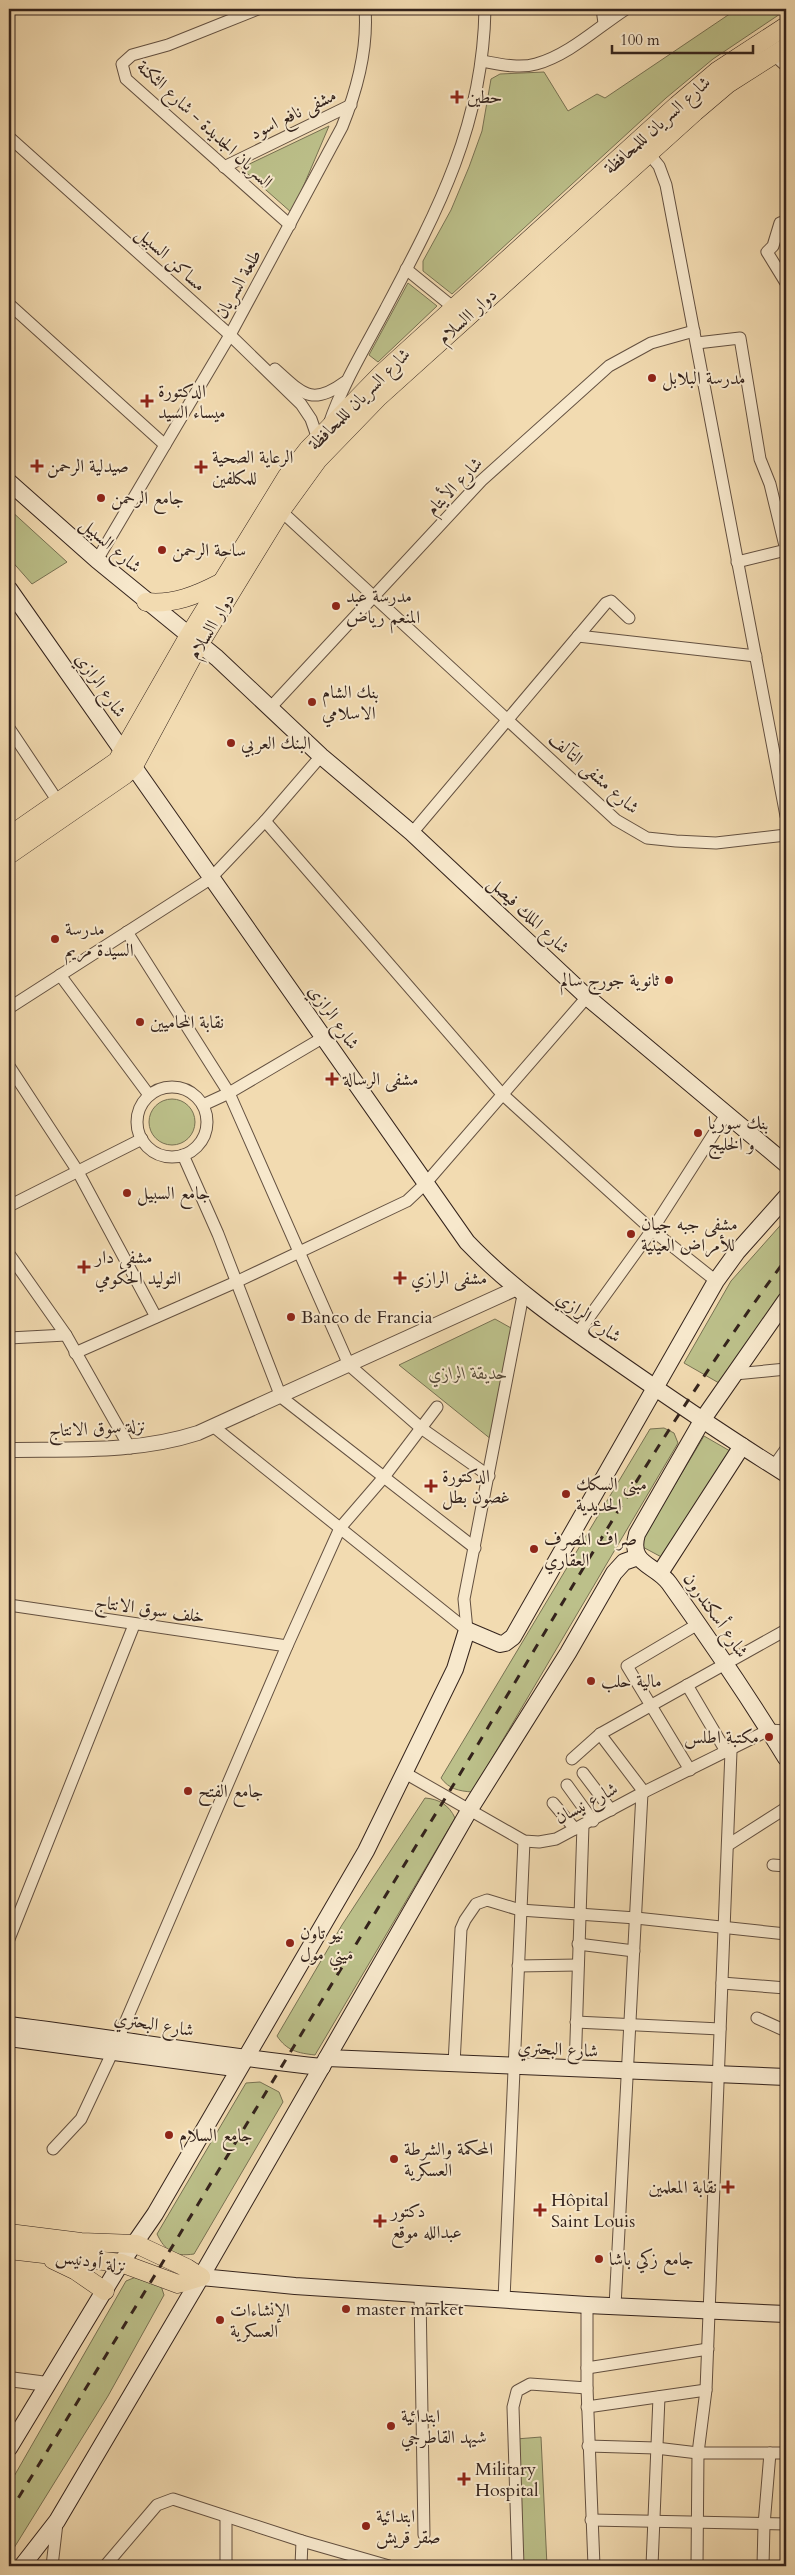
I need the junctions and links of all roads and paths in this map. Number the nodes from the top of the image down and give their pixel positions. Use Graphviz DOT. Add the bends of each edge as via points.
graph roads {
  1 [pos="258,9"];
  2 [pos="365,9"];
  3 [pos="485,9"];
  4 [pos="602,9"];
  5 [pos="626,9"];
  6 [pos="604,23"];
  7 [pos="786,26"];
  8 [pos="782,56"];
  9 [pos="482,61"];
  10 [pos="351,105"];
  11 [pos="9,137"];
  12 [pos="650,155"];
  13 [pos="224,167"];
  14 [pos="786,221"];
  15 [pos="290,225"];
  16 [pos="406,269"];
  17 [pos="786,283"];
  18 [pos="9,304"];
  19 [pos="454,308"];
  20 [pos="694,331"];
  21 [pos="230,335"];
  22 [pos="697,343"];
  23 [pos="348,379"];
  24 [pos="323,434"];
  25 [pos="165,444"];
  26 [pos="9,482"];
  27 [pos="280,511"];
  28 [pos="786,550"];
  29 [pos="97,560"];
  30 [pos="737,562"];
  31 [pos="221,583"];
  32 [pos="9,589"];
  33 [pos="373,597"];
  34 [pos="146,602"];
  35 [pos="629,618"];
  36 [pos="578,636"];
  37 [pos="193,641"];
  38 [pos="756,656"];
  39 [pos="270,708"];
  40 [pos="506,719"];
  41 [pos="9,728"];
  42 [pos="123,750"];
  43 [pos="321,756"];
  44 [pos="134,766"];
  45 [pos="783,781"];
  46 [pos="59,803"];
  47 [pos="786,816"];
  48 [pos="265,821"];
  49 [pos="412,833"];
  50 [pos="786,835"];
  51 [pos="9,836"];
  52 [pos="9,855"];
  53 [pos="210,878"];
  54 [pos="127,932"];
  55 [pos="60,975"];
  56 [pos="587,997"];
  57 [pos="9,1008"];
  58 [pos="324,1037"];
  59 [pos="9,1066"];
  60 [pos="229,1093"];
  61 [pos="501,1093"];
  62 [pos="149,1095"];
  63 [pos="203,1105"];
  64 [pos="727,1113"];
  65 [pos="142,1139"];
  66 [pos="183,1155"];
  67 [pos="785,1160"];
  68 [pos="77,1170"];
  69 [pos="426,1184"];
  70 [pos="786,1197"];
  71 [pos="9,1206"];
  72 [pos="652,1230"];
  73 [pos="298,1252"];
  74 [pos="9,1254"];
  75 [pos="716,1281"];
  76 [pos="236,1282"];
  77 [pos="519,1292"];
  78 [pos="786,1300"];
  79 [pos="156,1317"];
  80 [pos="577,1334"];
  81 [pos="66,1335"];
  82 [pos="9,1338"];
  83 [pos="75,1353"];
  84 [pos="349,1365"];
  85 [pos="786,1369"];
  86 [pos="735,1374"];
  87 [pos="655,1388"];
  88 [pos="281,1397"];
  89 [pos="437,1406"];
  90 [pos="703,1419"];
  91 [pos="214,1428"];
  92 [pos="421,1428"];
  93 [pos="742,1446"];
  94 [pos="130,1448"];
  95 [pos="786,1449"];
  96 [pos="9,1450"];
  97 [pos="780,1470"];
  98 [pos="489,1476"];
  99 [pos="384,1477"];
  100 [pos="340,1528"];
  101 [pos="475,1548"];
  102 [pos="638,1557"];
  103 [pos="660,1573"];
  104 [pos="9,1605"];
  105 [pos="698,1624"];
  106 [pos="134,1625"];
  107 [pos="468,1630"];
  108 [pos="786,1630"];
  109 [pos="286,1646"];
  110 [pos="726,1665"];
  111 [pos="688,1685"];
  112 [pos="651,1703"];
  113 [pos="769,1730"];
  114 [pos="786,1731"];
  115 [pos="600,1734"];
  116 [pos="729,1752"];
  117 [pos="572,1758"];
  118 [pos="786,1758"];
  119 [pos="690,1770"];
  120 [pos="405,1773"];
  121 [pos="583,1773"];
  122 [pos="567,1785"];
  123 [pos="643,1792"];
  124 [pos="553,1803"];
  125 [pos="786,1808"];
  126 [pos="470,1809"];
  127 [pos="611,1810"];
  128 [pos="584,1825"];
  129 [pos="524,1841"];
  130 [pos="728,1845"];
  131 [pos="773,1866"];
  132 [pos="786,1866"];
  133 [pos="520,1910"];
  134 [pos="579,1915"];
  135 [pos="636,1918"];
  136 [pos="724,1928"];
  137 [pos="786,1934"];
  138 [pos="9,1939"];
  139 [pos="578,1944"];
  140 [pos="634,1951"];
  141 [pos="578,1965"];
  142 [pos="518,1966"];
  143 [pos="722,1983"];
  144 [pos="786,1988"];
  145 [pos="757,2018"];
  146 [pos="576,2022"];
  147 [pos="630,2023"];
  148 [pos="9,2025"];
  149 [pos="720,2029"];
  150 [pos="786,2031"];
  151 [pos="9,2038"];
  152 [pos="116,2045"];
  153 [pos="241,2063"];
  154 [pos="454,2064"];
  155 [pos="322,2067"];
  156 [pos="513,2067"];
  157 [pos="575,2070"];
  158 [pos="627,2072"];
  159 [pos="719,2075"];
  160 [pos="786,2077"];
  161 [pos="52,2149"];
  162 [pos="9,2233"];
  163 [pos="136,2244"];
  164 [pos="9,2250"];
  165 [pos="39,2254"];
  166 [pos="121,2263"];
  167 [pos="200,2277"];
  168 [pos="105,2291"];
  169 [pos="420,2294"];
  170 [pos="504,2299"];
  171 [pos="587,2305"];
  172 [pos="614,2306"];
  173 [pos="710,2312"];
  174 [pos="786,2314"];
  175 [pos="708,2349"];
  176 [pos="587,2368"];
  177 [pos="9,2379"];
  178 [pos="47,2384"];
  179 [pos="587,2388"];
  180 [pos="706,2390"];
  181 [pos="659,2397"];
  182 [pos="587,2407"];
  183 [pos="588,2446"];
  184 [pos="9,2448"];
  185 [pos="656,2448"];
  186 [pos="770,2453"];
  187 [pos="786,2453"];
  188 [pos="698,2454"];
  189 [pos="226,2517"];
  190 [pos="591,2520"];
  191 [pos="653,2520"];
  192 [pos="57,2521"];
  193 [pos="697,2521"];
  194 [pos="786,2524"];
  195 [pos="764,2525"];
  196 [pos="424,2535"];
  197 [pos="302,2541"];
  198 [pos="22,2566"];
  199 [pos="52,2566"];
  200 [pos="105,2566"];
  201 [pos="226,2566"];
  202 [pos="301,2566"];
  203 [pos="389,2566"];
  204 [pos="518,2566"];
  205 [pos="594,2566"];
  206 [pos="652,2566"];
  207 [pos="697,2566"];
  208 [pos="763,2566"];
  1 -- 13 [label="street, السريان الجديدة - شارع الثكنة" via="177,42 132,55 122,64 126,79"];
  2 -- 10 [label="street, طلعة السريان" via="361,66"];
  3 -- 9 [label="street"];
  4 -- 6 [label="street"];
  5 -- 6 [label="street"];
  6 -- 9 [label="street" via="560,54 535,64 505,66"];
  7 -- 19 [label="main road, شارع السريان لللمحافظة" via="710,77"];
  8 -- 12 [label="main road, دوار االسلام" via="728,84"];
  9 -- 16 [label="street" via="477,93 456,165"];
  10 -- 13 [label="street, مشفى نافع اسود"];
  10 -- 15 [label="street, طلعة السريان"];
  11 -- 21 [label="street, مساكن السبيل"];
  12 -- 20 [label="street" via="664,178"];
  12 -- 27 [label="main road, دوار االسلام" via="379,397 318,460"];
  13 -- 15 [label="street, السريان الجديدة - شارع الثكنة"];
  14 -- 17 [label="street" via="780,223 773,246 767,252"];
  15 -- 21 [label="street, طلعة السريان"];
  16 -- 19 [label="street"];
  16 -- 23 [label="street"];
  18 -- 25 [label="street"];
  19 -- 24 [label="main road, شارع السريان لللمحافظة" via="380,375"];
  20 -- 22 [label="street"];
  20 -- 33 [label="street, شارع الأيتام" via="651,343 608,366 481,481"];
  21 -- 23 [label="street" via="242,341 301,392 311,396 328,394"];
  21 -- 24 [label="street, مساكن السبيل" via="301,404"];
  21 -- 25 [label="street, طلعة السريان"];
  22 -- 28 [label="street" via="740,338 760,459 770,484"];
  22 -- 30 [label="street"];
  23 -- 24 [label="street"];
  24 -- 31 [label="main road, شارع السريان لللمحافظة" via="287,476"];
  25 -- 29 [label="street, طلعة السريان"];
  26 -- 29 [label="main road, شارع السبيل"];
  27 -- 33 [label="street, شارع مشفى التآلف"];
  27 -- 37 [label="main road, دوار االسلام"];
  28 -- 30 [label="street"];
  29 -- 34 [label="main road, شارع السبيل"];
  30 -- 38 [label="street"];
  31 -- 34 [label="main road" via="184,599"];
  31 -- 37 [label="main road, شارع السريان لللمحافظة"];
  32 -- 42 [label="main road, شارع الرازي"];
  33 -- 39 [label="street, شارع الأيتام"];
  33 -- 40 [label="street, شارع مشفى التآلف"];
  34 -- 37 [label="main road, شارع السبيل"];
  35 -- 36 [label="street" via="611,601"];
  36 -- 38 [label="street"];
  36 -- 40 [label="street"];
  37 -- 39 [label="main road, شارع الملك فيصل" via="217,658"];
  37 -- 42 [label="main road, شارع السريان لللمحافظة"];
  37 -- 44 [label="main road, دوار االسلام"];
  38 -- 45 [label="street"];
  39 -- 43 [label="main road, شارع الملك فيصل"];
  40 -- 49 [label="street"];
  40 -- 50 [label="street, شارع مشفى التآلف" via="616,820 647,838 716,843"];
  41 -- 46 [label="street"];
  42 -- 44 [label="main road, شارع الرازي"];
  42 -- 46 [label="main road, شارع السريان لللمحافظة" via="117,761"];
  43 -- 48 [label="street"];
  43 -- 49 [label="main road, شارع الملك فيصل"];
  44 -- 52 [label="main road, دوار االسلام" via="126,775"];
  44 -- 53 [label="main road, شارع الرازي"];
  45 -- 47 [label="street"];
  46 -- 51 [label="main road, شارع السريان لللمحافظة"];
  48 -- 53 [label="street"];
  48 -- 61 [label="street"];
  49 -- 56 [label="main road, شارع الملك فيصل"];
  53 -- 54 [label="street"];
  53 -- 58 [label="main road, شارع الرازي"];
  54 -- 55 [label="street"];
  54 -- 60 [label="street"];
  55 -- 57 [label="street"];
  55 -- 62 [label="street"];
  56 -- 61 [label="street"];
  56 -- 64 [label="main road, شارع الملك فيصل"];
  58 -- 60 [label="street"];
  58 -- 69 [label="main road, شارع الرازي"];
  59 -- 68 [label="street"];
  60 -- 63 [label="street"];
  60 -- 73 [label="street"];
  61 -- 69 [label="street"];
  61 -- 72 [label="street"];
  62 -- 63 [label="street" via="163,1088 175,1087 191,1093"];
  62 -- 65 [label="street" via="138,1114"];
  63 -- 66 [label="street" via="206,1130 198,1145"];
  64 -- 67 [label="main road, شارع الملك فيصل"];
  64 -- 72 [label="street"];
  65 -- 66 [label="street" via="161,1155"];
  65 -- 68 [label="street"];
  66 -- 76 [label="street"];
  68 -- 71 [label="street"];
  68 -- 79 [label="street"];
  69 -- 73 [label="street" via="407,1201"];
  69 -- 77 [label="main road, شارع الرازي" via="467,1242"];
  70 -- 75 [label="main road"];
  72 -- 75 [label="street"];
  72 -- 80 [label="street"];
  73 -- 76 [label="street"];
  73 -- 84 [label="street"];
  74 -- 81 [label="street"];
  75 -- 87 [label="main road"];
  76 -- 79 [label="street"];
  76 -- 88 [label="street"];
  77 -- 80 [label="main road, شارع الرازي"];
  77 -- 84 [label="street, نزلة سوق الانتاج"];
  77 -- 98 [label="street"];
  78 -- 86 [label="main road"];
  79 -- 83 [label="street"];
  80 -- 87 [label="main road, شارع الرازي"];
  81 -- 82 [label="street"];
  81 -- 83 [label="street"];
  83 -- 94 [label="street"];
  84 -- 88 [label="street, نزلة سوق الانتاج"];
  84 -- 92 [label="street"];
  85 -- 86 [label="street"];
  86 -- 90 [label="main road"];
  87 -- 90 [label="main road, شارع الرازي"];
  87 -- 107 [label="main road" via="513,1637 500,1644"];
  88 -- 91 [label="street, نزلة سوق الانتاج"];
  88 -- 99 [label="street"];
  89 -- 92 [label="street"];
  90 -- 93 [label="main road, شارع الرازي"];
  90 -- 102 [label="main road" via="637,1534"];
  91 -- 94 [label="street, نزلة سوق الانتاج" via="181,1439"];
  91 -- 100 [label="street"];
  92 -- 98 [label="street"];
  92 -- 99 [label="street"];
  93 -- 97 [label="main road, شارع الرازي"];
  93 -- 103 [label="main road, شارع أسكندرون"];
  94 -- 96 [label="street, نزلة سوق الانتاج"];
  95 -- 97 [label="street"];
  98 -- 101 [label="street"];
  99 -- 100 [label="street"];
  99 -- 101 [label="street"];
  100 -- 107 [label="street"];
  100 -- 109 [label="street"];
  101 -- 107 [label="street" via="464,1599"];
  102 -- 103 [label="main road"];
  102 -- 126 [label="main road" via="624,1562 614,1573 568,1654"];
  103 -- 105 [label="main road, شارع أسكندرون"];
  104 -- 106 [label="street, خلف سوق الانتاج"];
  105 -- 110 [label="main road, شارع أسكندرون"];
  105 -- 112 [label="street" via="627,1666"];
  106 -- 109 [label="street, خلف سوق الانتاج"];
  106 -- 138 [label="street"];
  107 -- 120 [label="main road" via="455,1669"];
  108 -- 110 [label="street"];
  109 -- 152 [label="street"];
  110 -- 111 [label="street"];
  110 -- 113 [label="main road, شارع أسكندرون"];
  111 -- 112 [label="street"];
  111 -- 116 [label="street"];
  112 -- 115 [label="street"];
  112 -- 119 [label="street"];
  113 -- 114 [label="street"];
  113 -- 116 [label="street, شارع نيسان"];
  113 -- 118 [label="main road, شارع أسكندرون"];
  115 -- 117 [label="street"];
  115 -- 123 [label="street"];
  116 -- 119 [label="street, شارع نيسان"];
  116 -- 130 [label="street"];
  119 -- 123 [label="street, شارع نيسان"];
  120 -- 126 [label="street"];
  120 -- 153 [label="main road" via="366,1850"];
  121 -- 127 [label="street"];
  122 -- 128 [label="street"];
  123 -- 127 [label="street, شارع نيسان"];
  123 -- 135 [label="street"];
  124 -- 128 [label="street"];
  125 -- 130 [label="street"];
  126 -- 129 [label="street"];
  126 -- 155 [label="main road"];
  127 -- 128 [label="street, شارع نيسان"];
  128 -- 129 [label="street, شارع نيسان" via="556,1839"];
  128 -- 134 [label="street"];
  129 -- 133 [label="street"];
  130 -- 136 [label="street"];
  131 -- 132 [label="street"];
  133 -- 134 [label="street"];
  133 -- 142 [label="street"];
  133 -- 154 [label="street" via="481,1901 462,1924"];
  134 -- 135 [label="street"];
  134 -- 139 [label="street"];
  135 -- 136 [label="street"];
  135 -- 140 [label="street"];
  136 -- 137 [label="street"];
  136 -- 143 [label="street"];
  139 -- 140 [label="street"];
  139 -- 141 [label="street"];
  140 -- 147 [label="street"];
  141 -- 142 [label="street"];
  141 -- 146 [label="street"];
  142 -- 156 [label="street"];
  143 -- 144 [label="street"];
  143 -- 149 [label="street"];
  145 -- 150 [label="street"];
  146 -- 147 [label="street"];
  146 -- 157 [label="street"];
  147 -- 149 [label="street"];
  147 -- 158 [label="street"];
  148 -- 152 [label="main road, شارع البحتري"];
  149 -- 159 [label="street"];
  151 -- 152 [label="main road"];
  152 -- 153 [label="main road, شارع البحتري"];
  152 -- 161 [label="street" via="80,2119"];
  153 -- 155 [label="main road, شارع البحتري"];
  153 -- 163 [label="main road"];
  154 -- 155 [label="main road, شارع البحتري"];
  154 -- 156 [label="main road, شارع البحتري"];
  155 -- 167 [label="main road"];
  156 -- 157 [label="main road, شارع البحتري"];
  156 -- 170 [label="street"];
  157 -- 158 [label="main road, شارع البحتري"];
  158 -- 159 [label="main road, شارع البحتري"];
  158 -- 172 [label="street"];
  159 -- 160 [label="main road, شارع البحتري"];
  159 -- 173 [label="street"];
  162 -- 163 [label="main road" via="81,2242"];
  163 -- 166 [label="main road"];
  163 -- 167 [label="main road"];
  164 -- 165 [label="main road, نزلة أودنيس"];
  165 -- 166 [label="main road, نزلة أودنيس"];
  165 -- 168 [label="main road" via="76,2271"];
  166 -- 167 [label="main road, نزلة أودنيس" via="178,2284"];
  166 -- 168 [label="main road"];
  167 -- 169 [label="main road"];
  167 -- 192 [label="main road"];
  168 -- 178 [label="main road"];
  169 -- 170 [label="main road"];
  169 -- 196 [label="street"];
  170 -- 171 [label="main road"];
  171 -- 172 [label="main road"];
  171 -- 176 [label="street"];
  172 -- 173 [label="main road"];
  173 -- 174 [label="main road"];
  173 -- 175 [label="street"];
  175 -- 176 [label="street"];
  175 -- 180 [label="street"];
  176 -- 179 [label="street"];
  177 -- 178 [label="street"];
  178 -- 184 [label="main road"];
  179 -- 182 [label="street"];
  179 -- 204 [label="street" via="530,2384 516,2391 513,2408"];
  180 -- 181 [label="street"];
  180 -- 188 [label="street"];
  181 -- 182 [label="street"];
  181 -- 185 [label="street"];
  182 -- 183 [label="street"];
  183 -- 185 [label="street"];
  183 -- 190 [label="street"];
  185 -- 188 [label="street"];
  185 -- 191 [label="street"];
  186 -- 187 [label="street"];
  186 -- 188 [label="street"];
  186 -- 195 [label="street"];
  188 -- 193 [label="street"];
  189 -- 197 [label="street"];
  189 -- 200 [label="street" via="178,2499 165,2500 157,2505"];
  189 -- 201 [label="street"];
  190 -- 191 [label="street"];
  190 -- 205 [label="street"];
  191 -- 193 [label="street"];
  191 -- 206 [label="street"];
  192 -- 198 [label="main road"];
  192 -- 199 [label="street"];
  193 -- 195 [label="street"];
  193 -- 207 [label="street"];
  194 -- 195 [label="street"];
  195 -- 208 [label="street"];
  197 -- 202 [label="street"];
  197 -- 203 [label="street"];
}
